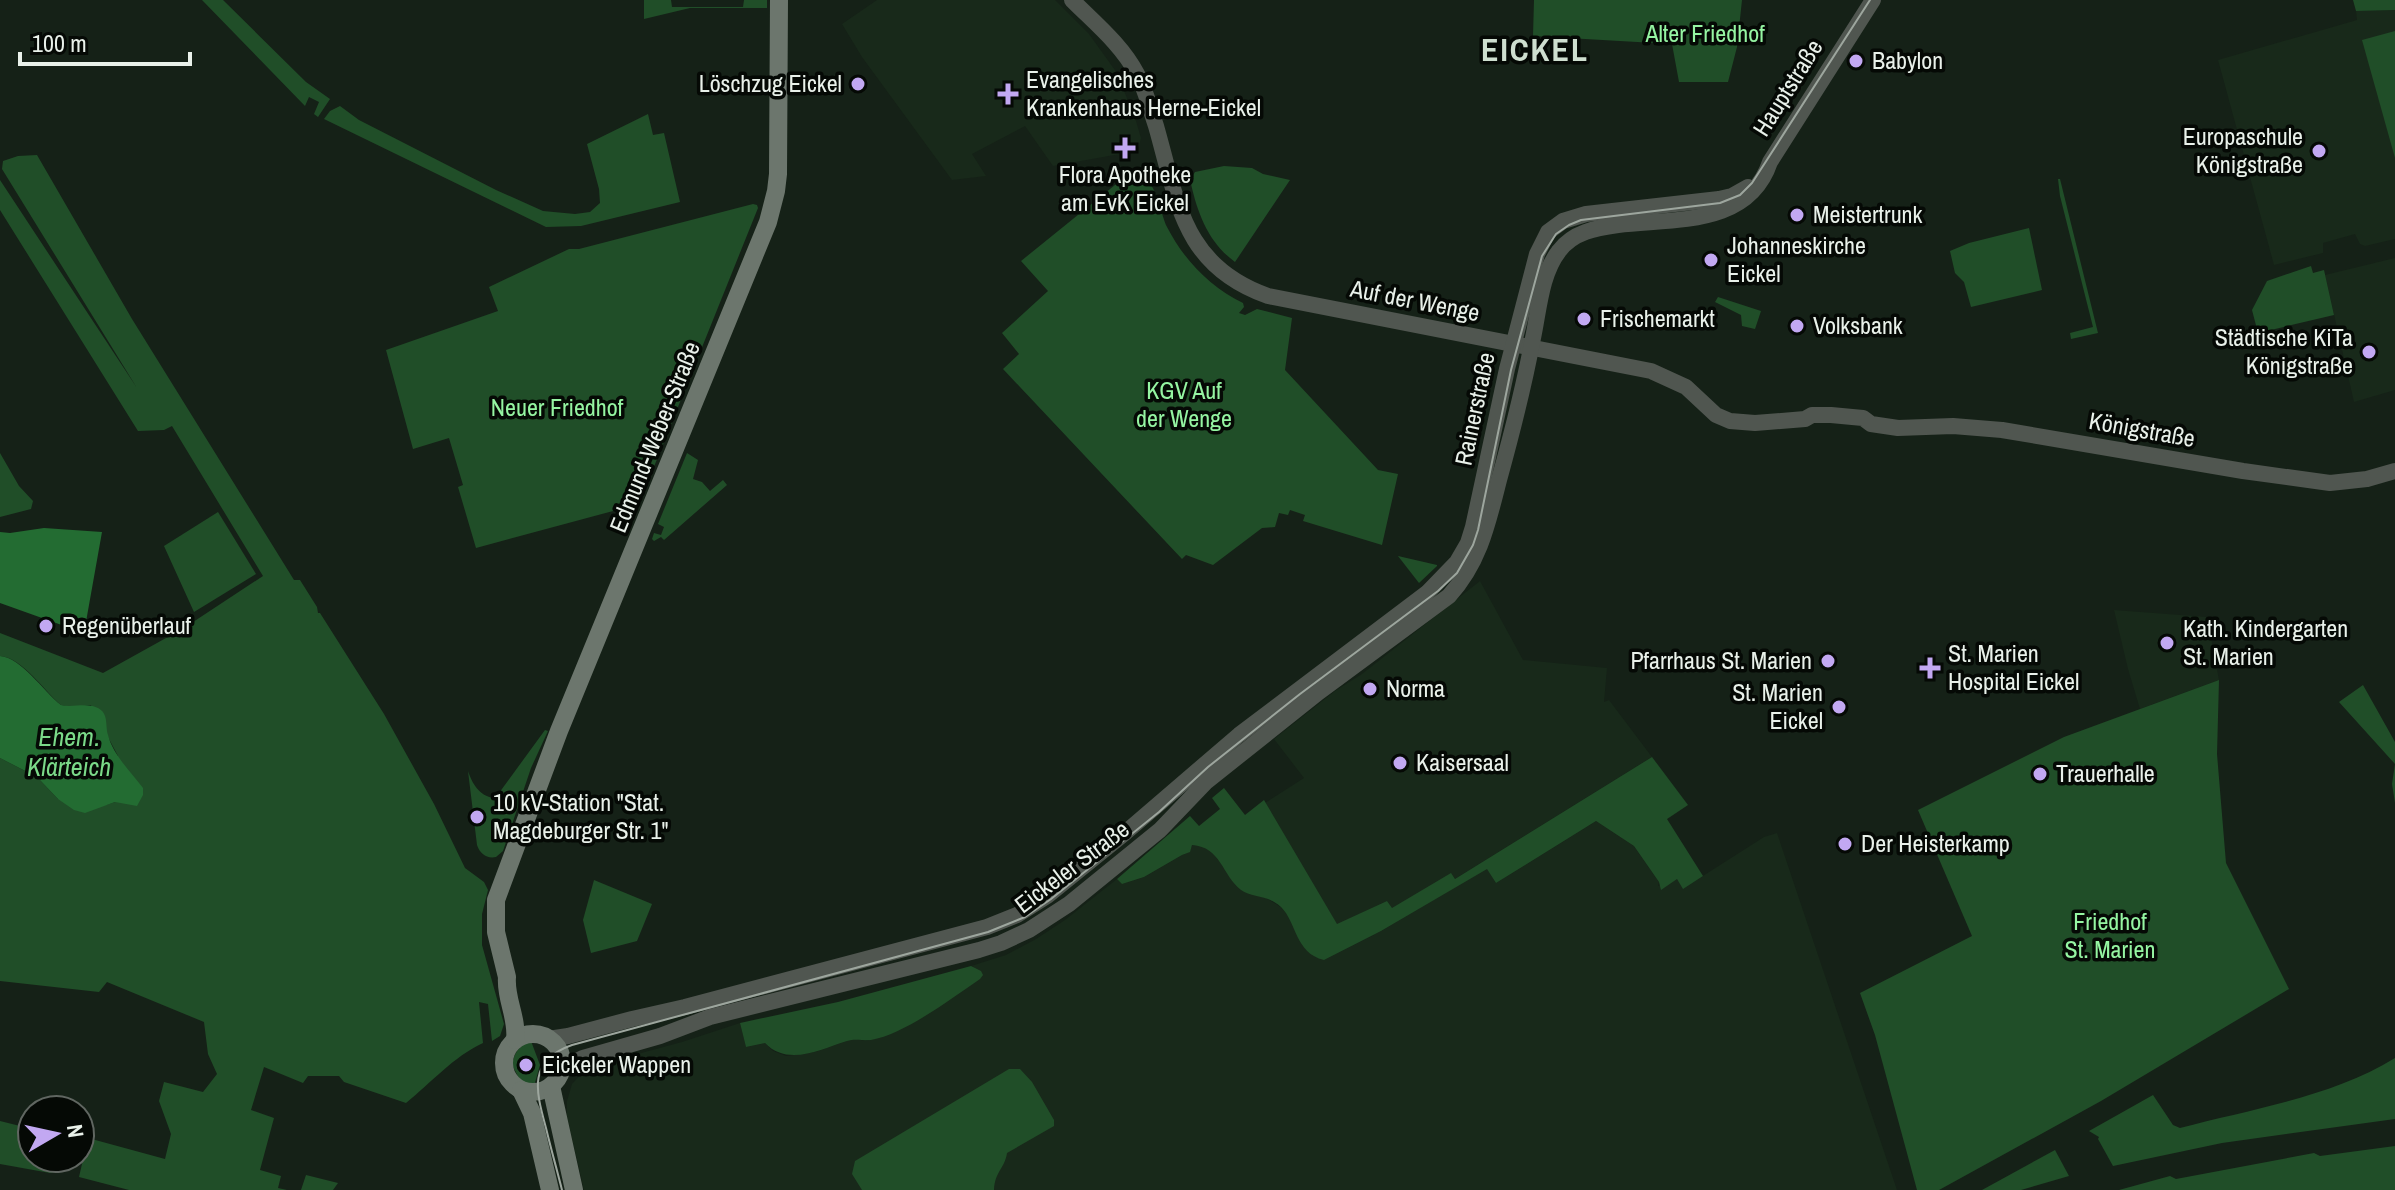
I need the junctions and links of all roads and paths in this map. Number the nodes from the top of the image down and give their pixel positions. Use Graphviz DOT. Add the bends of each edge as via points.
graph roads {
  1 [pos="779,0"];
  2 [pos="1072,0"];
  3 [pos="1873,0"];
  4 [pos="1736,200"];
  5 [pos="1514,344"];
  6 [pos="1531,347"];
  7 [pos="1716,415"];
  8 [pos="2395,471"];
  9 [pos="1470,554"];
  10 [pos="532,1038"];
  11 [pos="561,1069"];
  12 [pos="551,1086"];
  13 [pos="521,1090"];
  14 [pos="550,1190"];
  15 [pos="574,1190"];
  1 -- 10 [label="main road, Edmund-Weber-Straße" via="778,174 768,222 559,731 496,900 494,923 507,977"];
  2 -- 5 [label="street, Auf der Wenge" via="1138,75 1179,208 1209,261 1240,285 1282,300"];
  3 -- 4 [label="street, Hauptstraße" via="1770,162"];
  4 -- 5 [label="street, Rainerstraße" via="1586,214 1563,221 1548,232 1537,254"];
  4 -- 6 [label="street, Rainerstraße" via="1716,214 1597,228 1576,236 1550,266"];
  5 -- 6 [label="street, Auf der Wenge"];
  5 -- 9 [label="street, Rainerstraße"];
  6 -- 7 [label="street, Auf der Wenge" via="1660,374 1686,387"];
  6 -- 9 [label="street, Rainerstraße" via="1491,517"];
  7 -- 8 [label="street, Königstraße" via="1741,423 1812,415 1863,418 1898,428 1978,427 2330,483"];
  9 -- 10 [label="street, Eickeler Straße" via="1017,915 685,1007 568,1036"];
  9 -- 11 [label="street, Eickeler Straße" via="1462,581 1449,596 1248,747 1160,830 1029,930 979,950 710,1017"];
  10 -- 11 [label="main road" via="559,1050"];
  10 -- 13 [label="main road" via="508,1049 504,1065 509,1080"];
  11 -- 12 [label="main road"];
  12 -- 13 [label="main road" via="537,1092"];
  12 -- 15 [label="main road"];
  13 -- 14 [label="main road" via="532,1113"];
}
